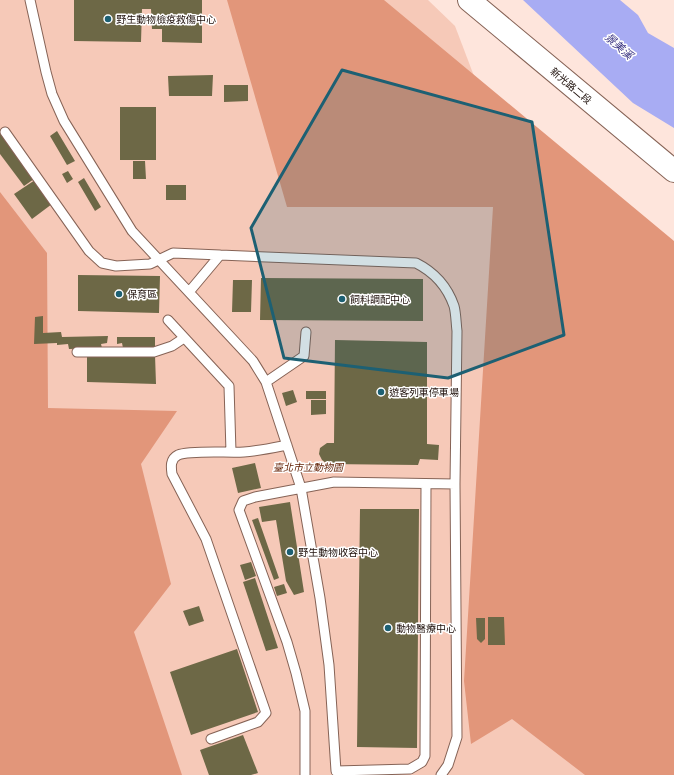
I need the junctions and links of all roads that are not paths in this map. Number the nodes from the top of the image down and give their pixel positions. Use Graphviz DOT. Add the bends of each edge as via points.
graph roads {
  1 [pos="30,0"];
  2 [pos="469,0"];
  3 [pos="5,132"];
  4 [pos="674,171"];
  5 [pos="220,255"];
  6 [pos="158,260"];
  7 [pos="189,292"];
  8 [pos="168,320"];
  9 [pos="306,332"];
  10 [pos="184,338"];
  11 [pos="77,352"];
  12 [pos="266,382"];
  13 [pos="287,445"];
  14 [pos="231,452"];
  15 [pos="426,484"];
  16 [pos="455,484"];
  17 [pos="301,488"];
  18 [pos="211,739"];
  19 [pos="305,775"];
  20 [pos="441,775"];
  1 -- 6 [label="lane" via="52,94 64,121 132,231"];
  2 -- 4 [label="street, 新光路二段"];
  3 -- 6 [label="lane" via="89,251 102,263 116,266 150,264"];
  5 -- 6 [label="lane" via="173,253"];
  5 -- 7 [label="lane"];
  5 -- 16 [label="lane" via="416,263 443,283 454,307 457,331"];
  6 -- 7 [label="lane"];
  7 -- 12 [label="lane" via="253,362"];
  8 -- 10 [label="lane"];
  9 -- 12 [label="lane" via="304,356"];
  10 -- 11 [label="lane" via="172,346 154,352"];
  10 -- 14 [label="lane" via="229,386"];
  12 -- 13 [label="lane"];
  13 -- 14 [label="lane" via="259,451"];
  13 -- 17 [label="lane"];
  14 -- 18 [label="lane" via="178,455 171,467 172,474 206,539 266,713 258,722"];
  15 -- 16 [label="lane"];
  15 -- 17 [label="lane" via="334,482"];
  15 -- 17 [label="lane" via="425,756 422,762 410,769 336,771 329,665"];
  16 -- 20 [label="lane" via="457,737 448,765"];
  17 -- 19 [label="lane" via="255,496 243,501 239,510 296,673 305,711"];
}
